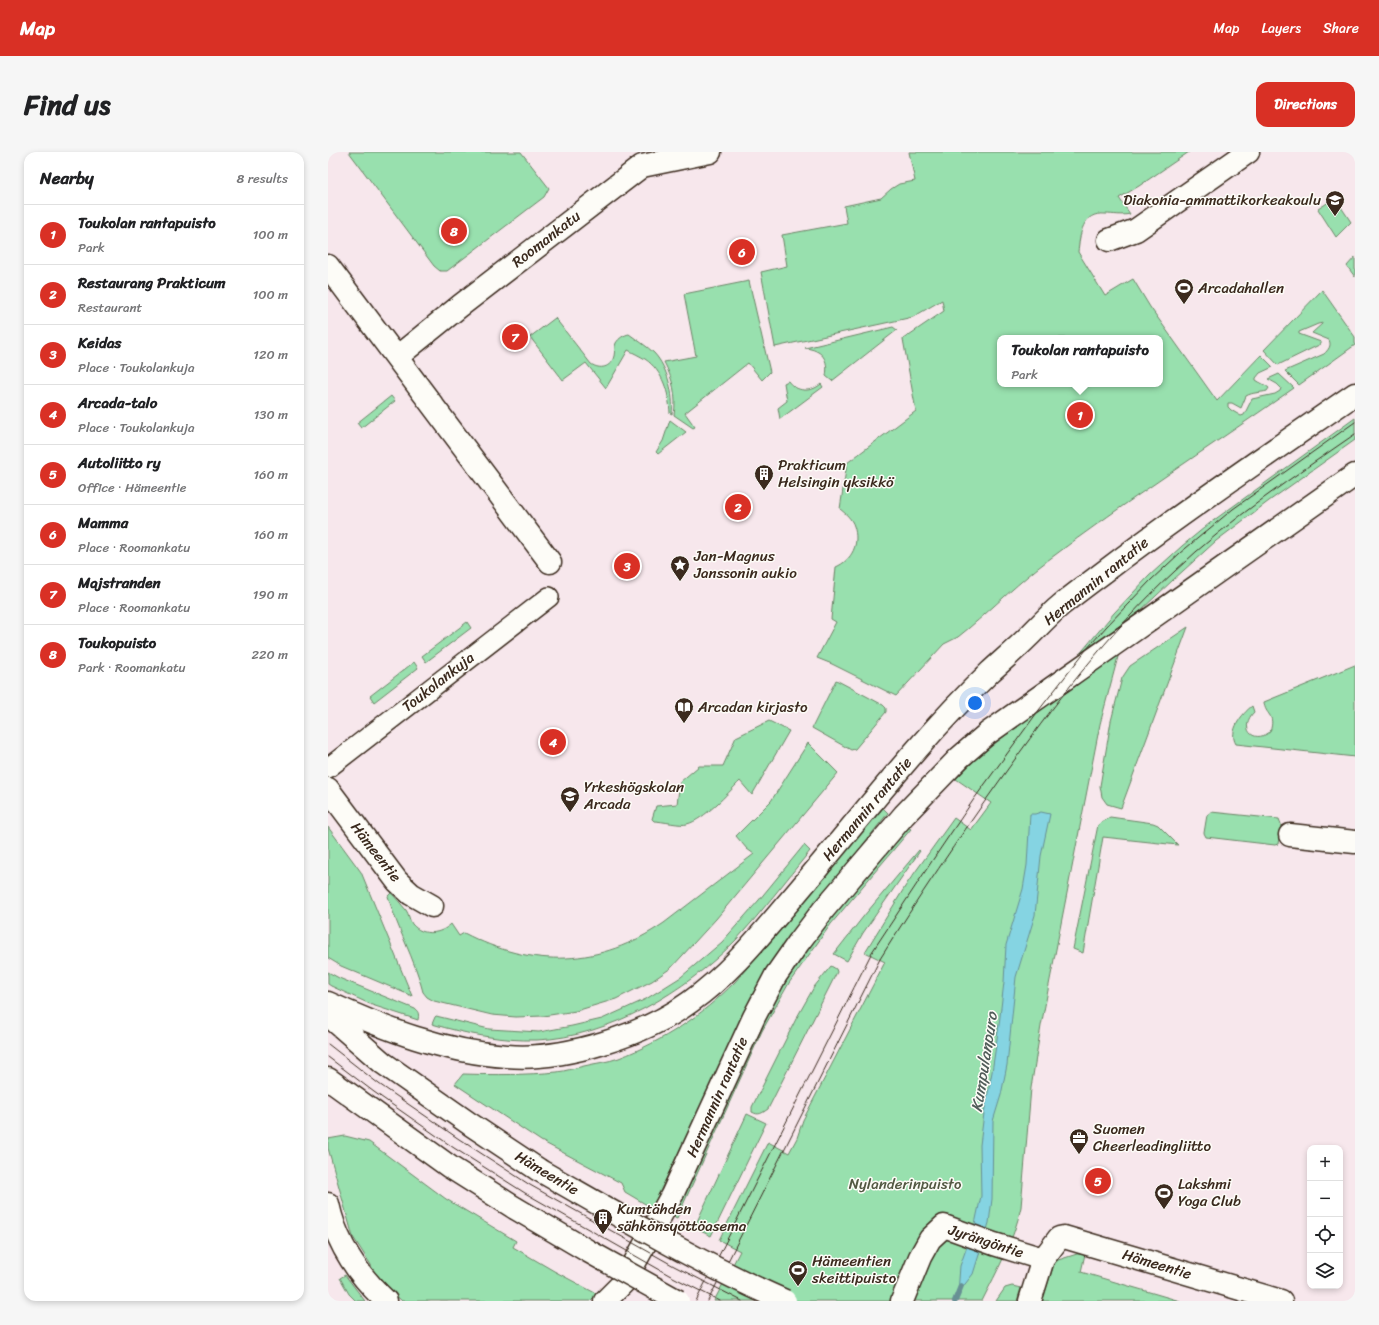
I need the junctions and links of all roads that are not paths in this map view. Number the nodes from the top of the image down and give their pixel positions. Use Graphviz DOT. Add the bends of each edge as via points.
graph roads {
  1 [pos="1248,152"];
  2 [pos="703,153"];
  3 [pos="1109,240"];
  4 [pos="328,266"];
  5 [pos="397,357"];
  6 [pos="1355,394"];
  7 [pos="1355,475"];
  8 [pos="544,562"];
  9 [pos="548,597"];
  10 [pos="328,768"];
  11 [pos="328,789"];
  12 [pos="1290,835"];
  13 [pos="1355,842"];
  14 [pos="432,906"];
  15 [pos="328,1003"];
  16 [pos="328,1015"];
  17 [pos="328,1079"];
  18 [pos="328,1204"];
  19 [pos="1043,1259"];
  20 [pos="386,1301"];
  21 [pos="605,1301"];
  22 [pos="678,1301"];
  23 [pos="785,1301"];
  24 [pos="902,1301"];
  25 [pos="1030,1301"];
  26 [pos="1280,1301"];
  1 -- 3 [label="main road" via="1136,230"];
  2 -- 5 [label="main road, Roomankatu" via="642,166"];
  4 -- 5 [label="main road"];
  5 -- 8 [label="main road"];
  6 -- 15 [label="main road, Hermannin rantatie" via="1155,534 1060,606 988,674 903,764 751,947 721,976 685,1005 662,1019 571,1052 519,1057 476,1053 421,1040 367,1021"];
  7 -- 21 [label="main road, Hermannin rantatie" via="988,733 959,758 904,815 824,909 776,975 754,1016 672,1195 624,1282"];
  9 -- 10 [label="street, Toukolankuja"];
  11 -- 14 [label="main road, Hämeentie" via="397,881 411,894"];
  12 -- 13 [label="main road"];
  16 -- 23 [label="main road, Hämeentie, bridge" via="383,1063 539,1170 682,1250 758,1290"];
  17 -- 22 [label="main road, bridge" via="450,1167 515,1208"];
  18 -- 20 [label="main road" via="339,1240 346,1252 358,1270"];
  19 -- 24 [label="main road, Jyrängöntie" via="944,1226 930,1239"];
  19 -- 25 [label="main road"];
  19 -- 26 [label="main road, Hämeentie" via="1059,1238 1064,1237"];
}
